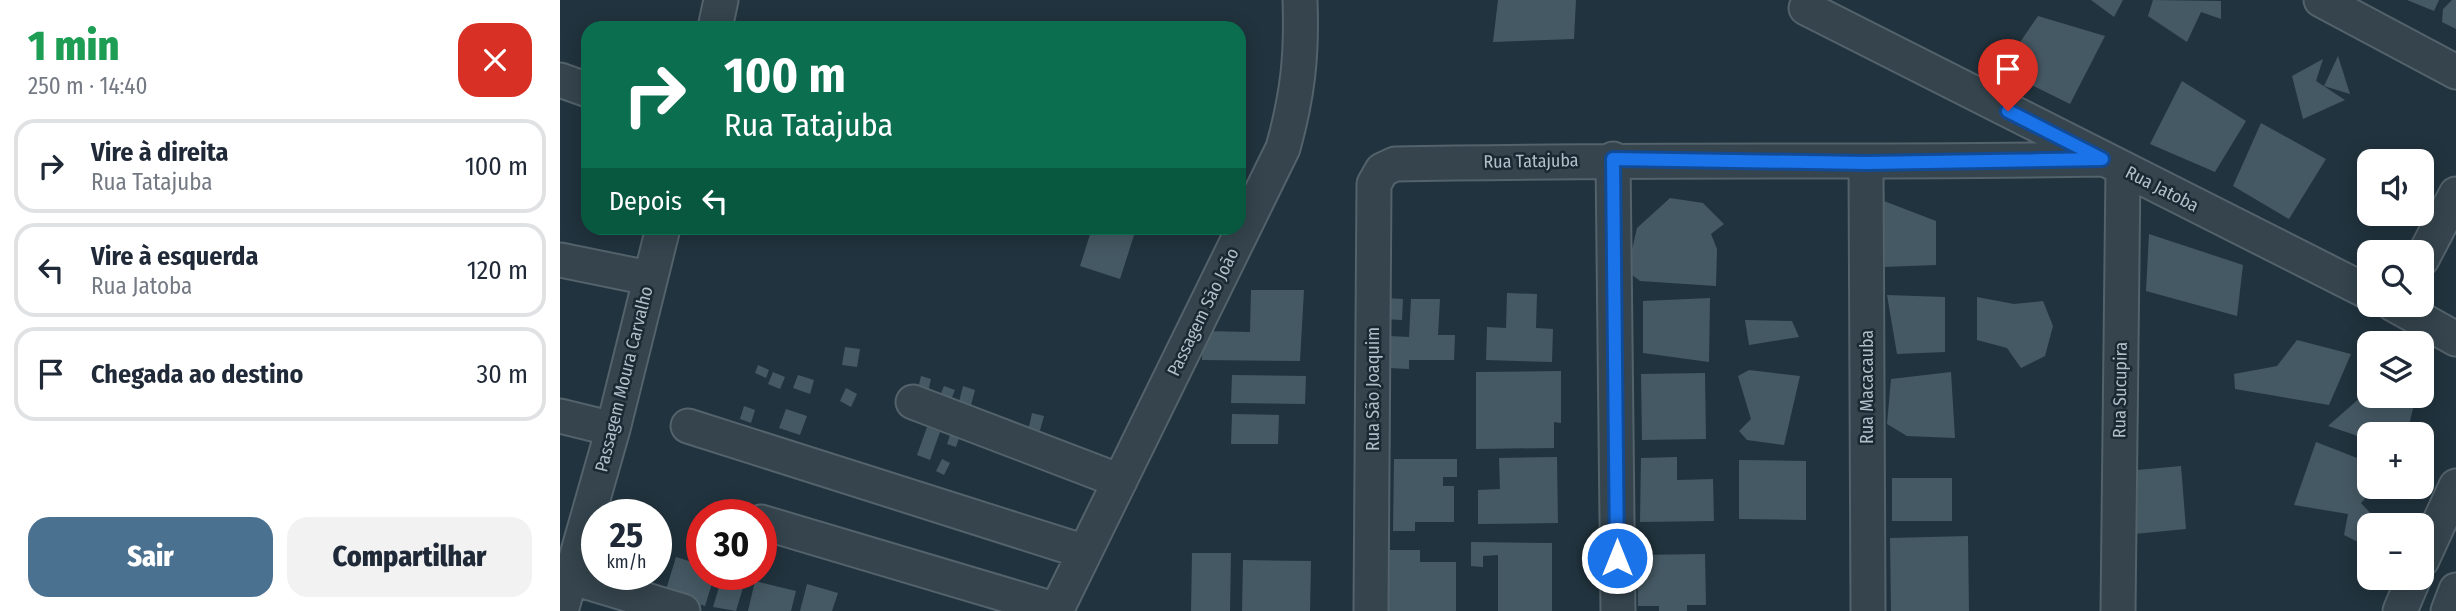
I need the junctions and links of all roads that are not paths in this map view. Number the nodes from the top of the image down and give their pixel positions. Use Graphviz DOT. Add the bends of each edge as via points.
graph roads {
  1 [pos="721,0"];
  2 [pos="1300,0"];
  3 [pos="2321,0"];
  4 [pos="1808,4"];
  5 [pos="716,21"];
  6 [pos="2456,72"];
  7 [pos="560,80"];
  8 [pos="581,88"];
  9 [pos="1613,159"];
  10 [pos="1866,163"];
  11 [pos="2113,165"];
  12 [pos="1381,170"];
  13 [pos="2456,194"];
  14 [pos="1246,224"];
  15 [pos="661,235"];
  16 [pos="1240,235"];
  17 [pos="2432,240"];
  18 [pos="560,260"];
  19 [pos="649,278"];
  20 [pos="2357,286"];
  21 [pos="2417,317"];
  22 [pos="2456,339"];
  23 [pos="913,402"];
  24 [pos="560,416"];
  25 [pos="688,426"];
  26 [pos="613,429"];
  27 [pos="1120,481"];
  28 [pos="2456,486"];
  29 [pos="777,527"];
  30 [pos="2434,534"];
  31 [pos="1085,552"];
  32 [pos="566,575"];
  33 [pos="2409,590"];
  34 [pos="2456,590"];
  35 [pos="1057,610"];
  36 [pos="561,611"];
  37 [pos="683,611"];
  38 [pos="1371,611"];
  39 [pos="1618,611"];
  40 [pos="1868,611"];
  41 [pos="2118,611"];
  42 [pos="2400,611"];
  43 [pos="2448,611"];
  1 -- 5 [label="street"];
  2 -- 14 [label="street, Passagem São João" via="1297,99 1283,148"];
  3 -- 6 [label="street"];
  4 -- 11 [label="street, Rua Jatoba"];
  7 -- 8 [label="street"];
  9 -- 10 [label="street, Rua Tatajuba"];
  9 -- 12 [label="street, Rua Tatajuba" via="1395,164"];
  9 -- 39 [label="street"];
  10 -- 11 [label="street, Rua Tatajuba"];
  10 -- 40 [label="street, Rua Macacauba"];
  11 -- 20 [label="street, Rua Jatoba"];
  11 -- 41 [label="street, Rua Sucupira"];
  12 -- 38 [label="street, Rua São Joaquim" via="1374,184"];
  13 -- 17 [label="street"];
  15 -- 19 [label="street, Passagem Moura Carvalho"];
  16 -- 27 [label="street, Passagem São João"];
  18 -- 19 [label="street"];
  19 -- 26 [label="street, Passagem Moura Carvalho"];
  21 -- 22 [label="street, Rua Jatoba"];
  23 -- 27 [label="street"];
  24 -- 26 [label="street"];
  25 -- 31 [label="street"];
  26 -- 32 [label="street, Passagem Moura Carvalho"];
  27 -- 31 [label="street, Passagem São João"];
  28 -- 30 [label="street"];
  29 -- 35 [label="street"];
  31 -- 35 [label="street, Passagem São João"];
  32 -- 36 [label="street, Passagem Moura Carvalho"];
  32 -- 37 [label="street"];
  33 -- 42 [label="street"];
  34 -- 43 [label="street"];
}
